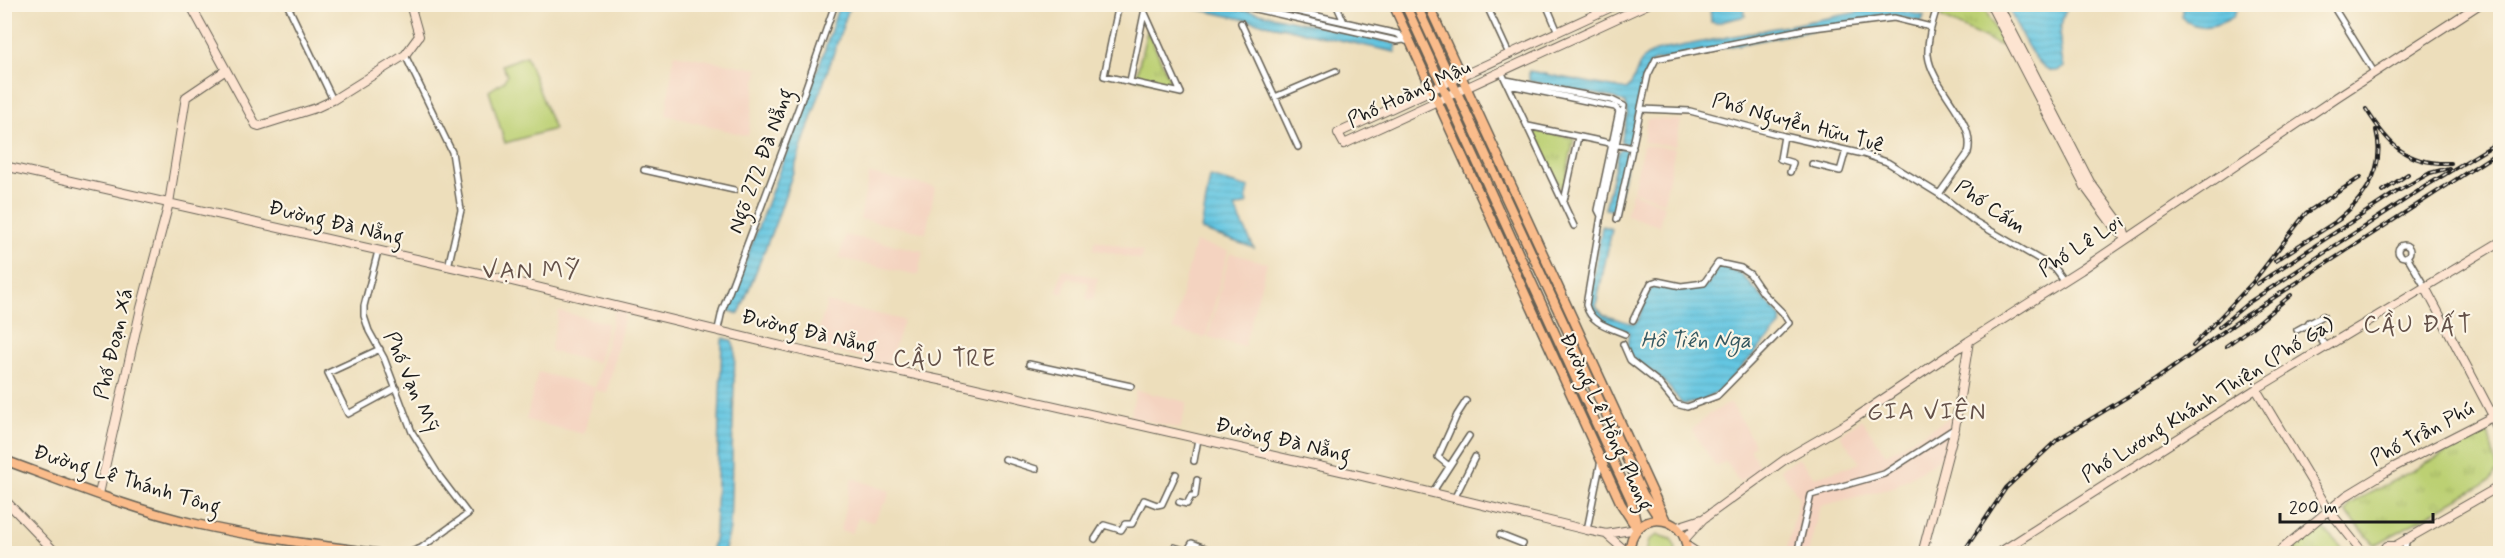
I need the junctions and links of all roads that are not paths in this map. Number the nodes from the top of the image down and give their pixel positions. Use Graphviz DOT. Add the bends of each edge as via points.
graph roads {
  1 [pos="190,4"];
  2 [pos="287,4"];
  3 [pos="410,4"];
  4 [pos="835,4"];
  5 [pos="1119,4"];
  6 [pos="1146,4"];
  7 [pos="1233,4"];
  8 [pos="1264,4"];
  9 [pos="1336,4"];
  10 [pos="1393,4"];
  11 [pos="1405,4"];
  12 [pos="1416,4"];
  13 [pos="1428,4"];
  14 [pos="1486,4"];
  15 [pos="1546,4"];
  16 [pos="1618,4"];
  17 [pos="1648,4"];
  18 [pos="1938,4"];
  19 [pos="1990,4"];
  20 [pos="1998,4"];
  21 [pos="2336,4"];
  22 [pos="2480,4"];
  23 [pos="1145,13"];
  24 [pos="1344,22"];
  25 [pos="1241,23"];
  26 [pos="1931,27"];
  27 [pos="1558,32"];
  28 [pos="1407,41"];
  29 [pos="1535,43"];
  30 [pos="1509,54"];
  31 [pos="1542,54"];
  32 [pos="405,55"];
  33 [pos="226,70"];
  34 [pos="1336,71"];
  35 [pos="1502,71"];
  36 [pos="2374,72"];
  37 [pos="1461,76"];
  38 [pos="1130,81"];
  39 [pos="1451,81"];
  40 [pos="1507,82"];
  41 [pos="1442,85"];
  42 [pos="1467,87"];
  43 [pos="1431,90"];
  44 [pos="1456,92"];
  45 [pos="1447,96"];
  46 [pos="1275,97"];
  47 [pos="333,100"];
  48 [pos="1437,101"];
  49 [pos="1641,109"];
  50 [pos="1528,126"];
  51 [pos="1784,136"];
  52 [pos="1578,137"];
  53 [pos="1615,145"];
  54 [pos="1298,147"];
  55 [pos="1633,148"];
  56 [pos="1846,150"];
  57 [pos="1812,164"];
  58 [pos="4,166"];
  59 [pos="644,170"];
  60 [pos="1790,172"];
  61 [pos="734,190"];
  62 [pos="1939,194"];
  63 [pos="169,203"];
  64 [pos="1564,203"];
  65 [pos="1617,219"];
  66 [pos="1574,226"];
  67 [pos="2127,238"];
  68 [pos="2500,242"];
  69 [pos="378,251"];
  70 [pos="1518,251"];
  71 [pos="1509,255"];
  72 [pos="2407,256"];
  73 [pos="448,267"];
  74 [pos="2063,280"];
  75 [pos="2425,287"];
  76 [pos="2323,316"];
  77 [pos="1633,320"];
  78 [pos="2309,322"];
  79 [pos="718,329"];
  80 [pos="2297,330"];
  81 [pos="1625,334"];
  82 [pos="1969,341"];
  83 [pos="1623,344"];
  84 [pos="2326,347"];
  85 [pos="380,349"];
  86 [pos="1029,364"];
  87 [pos="1596,381"];
  88 [pos="1131,386"];
  89 [pos="396,388"];
  90 [pos="1581,389"];
  91 [pos="2256,389"];
  92 [pos="1571,392"];
  93 [pos="1466,401"];
  94 [pos="2497,414"];
  95 [pos="1954,428"];
  96 [pos="1468,436"];
  97 [pos="1198,439"];
  98 [pos="2500,439"];
  99 [pos="1475,457"];
  100 [pos="1005,459"];
  101 [pos="1601,459"];
  102 [pos="4,460"];
  103 [pos="1194,461"];
  104 [pos="1449,466"];
  105 [pos="1036,469"];
  106 [pos="1176,474"];
  107 [pos="1197,480"];
  108 [pos="2500,486"];
  109 [pos="99,494"];
  110 [pos="1432,494"];
  111 [pos="1643,494"];
  112 [pos="4,499"];
  113 [pos="1454,499"];
  114 [pos="1631,500"];
  115 [pos="1179,502"];
  116 [pos="2328,509"];
  117 [pos="1703,519"];
  118 [pos="1663,520"];
  119 [pos="1677,527"];
  120 [pos="1637,529"];
  121 [pos="1587,530"];
  122 [pos="1606,534"];
  123 [pos="1500,535"];
  124 [pos="2407,537"];
  125 [pos="1095,539"];
  126 [pos="1523,544"];
  127 [pos="1686,546"];
  128 [pos="2395,550"];
  129 [pos="1215,552"];
  130 [pos="2382,553"];
  131 [pos="57,554"];
  132 [pos="382,554"];
  133 [pos="406,554"];
  134 [pos="1169,554"];
  135 [pos="1629,554"];
  136 [pos="1699,554"];
  137 [pos="1797,554"];
  138 [pos="1923,554"];
  139 [pos="1997,554"];
  140 [pos="2276,554"];
  141 [pos="2364,554"];
  142 [pos="2404,554"];
  1 -- 33 [label="main road"];
  2 -- 47 [label="street"];
  3 -- 32 [label="main road" via="419,36"];
  4 -- 79 [label="street, Ngõ 272 Đà Nẵng"];
  5 -- 38 [label="street" via="1104,76"];
  6 -- 23 [label="street"];
  7 -- 28 [label="street"];
  8 -- 24 [label="street"];
  9 -- 24 [label="street"];
  10 -- 28 [label="main road, Đường Lê Hồng Phong"];
  11 -- 41 [label="main road, Đường Lê Hồng Phong"];
  12 -- 39 [label="main road, Đường Lê Hồng Phong"];
  13 -- 37 [label="main road, Đường Lê Hồng Phong"];
  14 -- 30 [label="street"];
  15 -- 27 [label="street"];
  16 -- 27 [label="main road, Phố Hoàng Mậu"];
  17 -- 31 [label="main road, Phố Hoàng Mậu"];
  18 -- 26 [label="street, Phố Cấm"];
  19 -- 67 [label="main road" via="2085,187 2117,231"];
  20 -- 67 [label="main road" via="2086,175"];
  21 -- 36 [label="street" via="2336,11"];
  22 -- 36 [label="main road, Phố Lê Lợi"];
  23 -- 38 [label="street"];
  23 -- 38 [label="street" via="1181,93"];
  24 -- 28 [label="street" via="1398,34"];
  25 -- 46 [label="street"];
  26 -- 49 [label="street" via="1890,16 1656,58"];
  26 -- 62 [label="street, Phố Cấm" via="1928,43 1932,71 1966,128 1970,147"];
  27 -- 29 [label="main road, Phố Hoàng Mậu"];
  28 -- 43 [label="main road, Đường Lê Hồng Phong"];
  29 -- 30 [label="main road, Phố Hoàng Mậu"];
  29 -- 31 [label="main road"];
  30 -- 37 [label="main road, Phố Hoàng Mậu"];
  31 -- 35 [label="main road, Phố Hoàng Mậu"];
  32 -- 47 [label="main road"];
  32 -- 73 [label="street" via="452,152 461,210"];
  33 -- 47 [label="main road" via="259,126"];
  33 -- 63 [label="main road, Phố Đoạn Xá" via="186,97"];
  34 -- 46 [label="street"];
  35 -- 40 [label="street"];
  35 -- 42 [label="main road, Phố Hoàng Mậu"];
  36 -- 67 [label="main road, Phố Lê Lợi"];
  37 -- 39 [label="main road, Phố Hoàng Mậu"];
  37 -- 42 [label="main road, Đường Lê Hồng Phong"];
  39 -- 41 [label="main road, Phố Hoàng Mậu"];
  39 -- 44 [label="main road, Đường Lê Hồng Phong"];
  40 -- 50 [label="street"];
  40 -- 53 [label="street" via="1615,107 1619,115"];
  41 -- 43 [label="main road, Phố Hoàng Mậu"];
  41 -- 45 [label="main road, Đường Lê Hồng Phong"];
  42 -- 44 [label="main road, Phố Hoàng Mậu"];
  42 -- 87 [label="main road, Đường Lê Hồng Phong"];
  43 -- 48 [label="main road, Đường Lê Hồng Phong"];
  43 -- 48 [label="main road, Phố Hoàng Mậu" via="1338,133 1344,144"];
  44 -- 45 [label="main road, Phố Hoàng Mậu"];
  44 -- 87 [label="main road, Đường Lê Hồng Phong"];
  45 -- 48 [label="main road, Phố Hoàng Mậu"];
  45 -- 70 [label="main road, Đường Lê Hồng Phong"];
  46 -- 54 [label="street"];
  48 -- 71 [label="main road, Đường Lê Hồng Phong"];
  49 -- 51 [label="street, Phố Nguyễn Hữu Tuệ" via="1690,111"];
  49 -- 55 [label="street"];
  50 -- 52 [label="street"];
  50 -- 64 [label="street"];
  51 -- 56 [label="street, Phố Nguyễn Hữu Tuệ"];
  51 -- 60 [label="street" via="1780,159 1793,163"];
  52 -- 53 [label="street"];
  52 -- 64 [label="street"];
  53 -- 55 [label="street"];
  53 -- 81 [label="street" via="1586,305 1595,321"];
  55 -- 65 [label="street"];
  56 -- 57 [label="street" via="1840,171"];
  56 -- 62 [label="street, Phố Nguyễn Hữu Tuệ" via="1887,162"];
  58 -- 63 [label="main road, Đường Đà Nẵng"];
  59 -- 61 [label="street"];
  62 -- 74 [label="street, Phố Cấm" via="1974,221 2054,268"];
  63 -- 69 [label="main road, Đường Đà Nẵng"];
  63 -- 109 [label="main road, Phố Đoạn Xá"];
  64 -- 66 [label="street"];
  67 -- 74 [label="main road, Phố Lê Lợi"];
  68 -- 75 [label="main road, Phố Lương Khánh Thiện (Phố Ga)"];
  69 -- 73 [label="main road, Đường Đà Nẵng"];
  69 -- 85 [label="street, Phố Vạn Mỹ" via="364,316"];
  70 -- 71 [label="main road"];
  70 -- 90 [label="main road, Đường Lê Hồng Phong"];
  71 -- 92 [label="main road, Đường Lê Hồng Phong"];
  72 -- 75 [label="street"];
  73 -- 79 [label="main road, Đường Đà Nẵng"];
  74 -- 82 [label="main road, Phố Lê Lợi"];
  75 -- 84 [label="main road, Phố Lương Khánh Thiện (Phố Ga)"];
  75 -- 94 [label="main road"];
  76 -- 78 [label="street"];
  77 -- 83 [label="street" via="1651,283 1704,283 1720,262 1747,271 1789,323 1717,396 1687,407 1677,404 1658,382 1630,360"];
  78 -- 80 [label="street"];
  78 -- 84 [label="street"];
  79 -- 97 [label="main road, Đường Đà Nẵng"];
  82 -- 95 [label="main road"];
  82 -- 117 [label="main road, Phố Lê Lợi" via="1849,422 1787,458"];
  84 -- 91 [label="main road, Phố Lương Khánh Thiện (Phố Ga)"];
  85 -- 89 [label="street, Phố Vạn Mỹ"];
  85 -- 89 [label="street" via="328,373 348,414"];
  86 -- 88 [label="street"];
  87 -- 111 [label="main road, Đường Lê Hồng Phong"];
  87 -- 118 [label="main road, Đường Lê Hồng Phong"];
  89 -- 133 [label="street, Phố Vạn Mỹ" via="412,432 468,514 421,548"];
  90 -- 92 [label="main road"];
  90 -- 114 [label="main road, Đường Lê Hồng Phong"];
  91 -- 116 [label="main road"];
  91 -- 139 [label="main road, Phố Lương Khánh Thiện (Phố Ga)"];
  92 -- 101 [label="main road, Đường Lê Hồng Phong"];
  93 -- 104 [label="street" via="1438,457"];
  94 -- 98 [label="main road"];
  94 -- 116 [label="main road, Phố Trần Phú" via="2394,467"];
  95 -- 137 [label="street" via="1884,474 1811,495"];
  95 -- 138 [label="main road"];
  96 -- 104 [label="street"];
  97 -- 103 [label="street"];
  97 -- 110 [label="main road, Đường Đà Nẵng"];
  99 -- 113 [label="street"];
  100 -- 105 [label="street"];
  101 -- 120 [label="main road, Đường Lê Hồng Phong"];
  101 -- 121 [label="street"];
  102 -- 109 [label="main road, Đường Lê Thánh Tông"];
  104 -- 110 [label="street"];
  106 -- 125 [label="street" via="1162,504 1143,500 1132,524 1125,524 1120,530 1104,525"];
  107 -- 115 [label="street" via="1195,496 1187,504"];
  108 -- 124 [label="main road"];
  109 -- 132 [label="main road, Đường Lê Thánh Tông" via="196,524"];
  110 -- 113 [label="main road, Đường Đà Nẵng"];
  111 -- 114 [label="main road" via="1641,503"];
  111 -- 118 [label="main road, Đường Lê Hồng Phong"];
  112 -- 131 [label="main road"];
  113 -- 121 [label="main road, Đường Đà Nẵng"];
  114 -- 120 [label="main road, Đường Lê Hồng Phong"];
  116 -- 140 [label="main road, Phố Trần Phú"];
  116 -- 141 [label="main road"];
  117 -- 119 [label="main road, Phố Lê Lợi"];
  117 -- 127 [label="main road, Phố Lê Lợi"];
  118 -- 119 [label="main road"];
  118 -- 120 [label="main road" via="1647,522"];
  119 -- 127 [label="main road"];
  120 -- 122 [label="main road, Đường Đà Nẵng"];
  120 -- 135 [label="main road"];
  121 -- 122 [label="main road, Đường Đà Nẵng"];
  122 -- 135 [label="main road, Đường Đà Nẵng"];
  123 -- 126 [label="street"];
  124 -- 128 [label="main road"];
  124 -- 142 [label="street"];
  127 -- 136 [label="main road"];
  128 -- 130 [label="main road" via="2387,546"];
  129 -- 134 [label="street" via="1192,543 1186,551 1173,547"];
}
